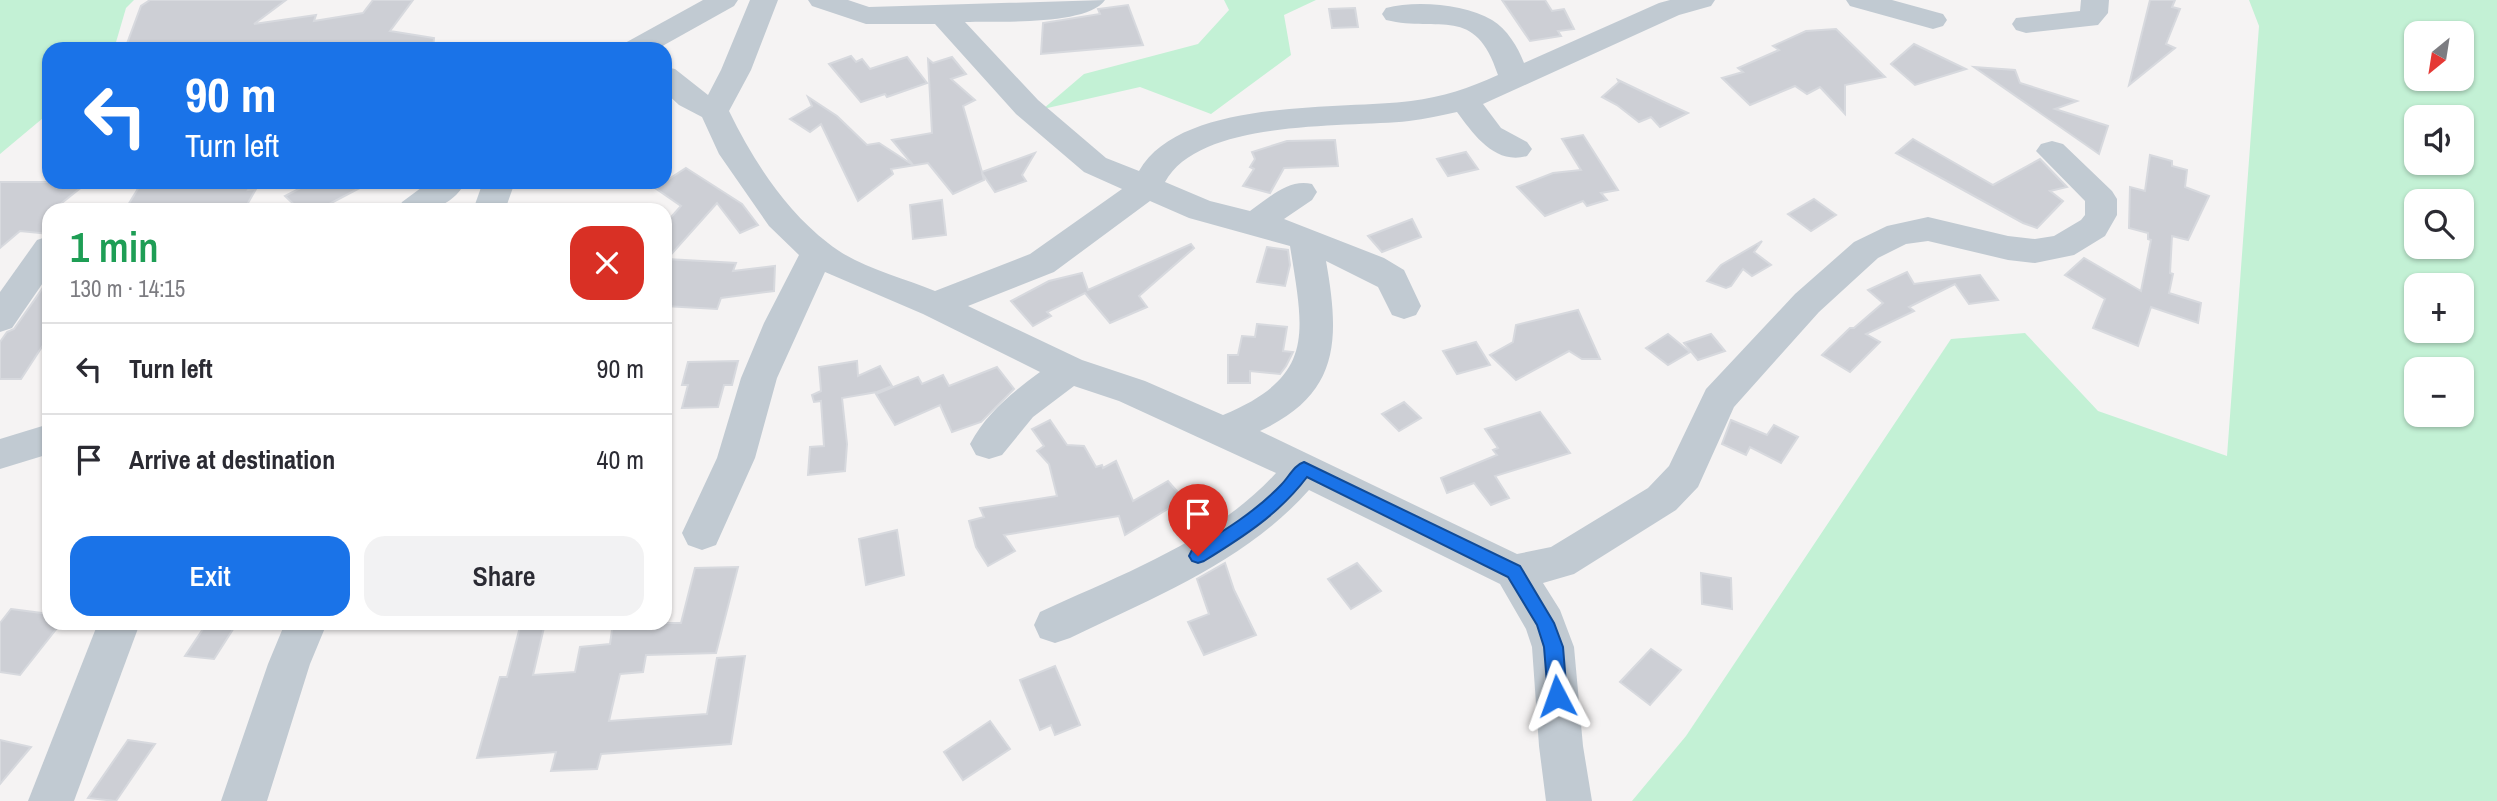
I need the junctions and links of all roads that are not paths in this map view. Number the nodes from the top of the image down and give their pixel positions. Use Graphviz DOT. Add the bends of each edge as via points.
graph roads {
  1 [pos="724,0"];
  2 [pos="764,0"];
  3 [pos="822,0"];
  4 [pos="1091,0"];
  5 [pos="1701,0"];
  6 [pos="1860,0"];
  7 [pos="2095,0"];
  8 [pos="1396,14"];
  9 [pos="943,15"];
  10 [pos="1933,20"];
  11 [pos="2026,24"];
  12 [pos="649,42"];
  13 [pos="1514,78"];
  14 [pos="672,82"];
  15 [pos="1465,100"];
  16 [pos="714,111"];
  17 [pos="1516,149"];
  18 [pos="2052,151"];
  19 [pos="1146,188"];
  20 [pos="441,189"];
  21 [pos="1301,192"];
  22 [pos="423,203"];
  23 [pos="1256,223"];
  24 [pos="1306,239"];
  25 [pos="817,253"];
  26 [pos="42,258"];
  27 [pos="934,305"];
  28 [pos="1404,306"];
  29 [pos="0,319"];
  30 [pos="1069,370"];
  31 [pos="1223,431"];
  32 [pos="42,441"];
  33 [pos="989,444"];
  34 [pos="0,454"];
  35 [pos="1304,468"];
  36 [pos="702,533"];
  37 [pos="1514,572"];
  38 [pos="1055,625"];
  39 [pos="116,630"];
  40 [pos="303,630"];
  41 [pos="51,801"];
  42 [pos="244,801"];
  43 [pos="1569,801"];
  1 -- 12 [label="street"];
  2 -- 16 [label="street"];
  3 -- 9 [label="street" via="866,16"];
  4 -- 9 [label="street" via="1070,9"];
  5 -- 13 [label="street" via="1670,9"];
  6 -- 10 [label="street"];
  7 -- 11 [label="street" via="2094,13 2088,19"];
  8 -- 13 [label="street" via="1444,15 1479,24 1502,47"];
  9 -- 19 [label="street" via="1027,107 1095,165"];
  13 -- 15 [label="street"];
  14 -- 16 [label="street"];
  15 -- 17 [label="street" via="1490,135"];
  15 -- 19 [label="street" via="1411,111 1286,119 1224,129 1160,163"];
  16 -- 25 [label="street" via="735,154 781,218"];
  18 -- 37 [label="street" via="2101,199 2101,215 2093,228 2062,247 2035,251 1928,229 1899,234 1866,250 1807,303 1719,399 1684,476 1662,499 1560,562"];
  19 -- 23 [label="street"];
  19 -- 27 [label="street" via="1042,263"];
  20 -- 22 [label="street"];
  21 -- 23 [label="street"];
  23 -- 24 [label="street"];
  24 -- 28 [label="street" via="1392,279"];
  24 -- 31 [label="street" via="1317,341 1305,376 1292,394 1272,409"];
  25 -- 27 [label="street"];
  25 -- 36 [label="street" via="759,378 736,458"];
  26 -- 29 [label="lane"];
  27 -- 30 [label="street"];
  30 -- 31 [label="street" via="1132,391"];
  30 -- 33 [label="street" via="1020,407"];
  31 -- 35 [label="street"];
  32 -- 34 [label="street"];
  35 -- 37 [label="street"];
  35 -- 38 [label="street" via="1250,524 1198,556"];
  37 -- 43 [label="street" via="1545,623 1553,647"];
  39 -- 41 [label="street"];
  40 -- 42 [label="street"];
}
